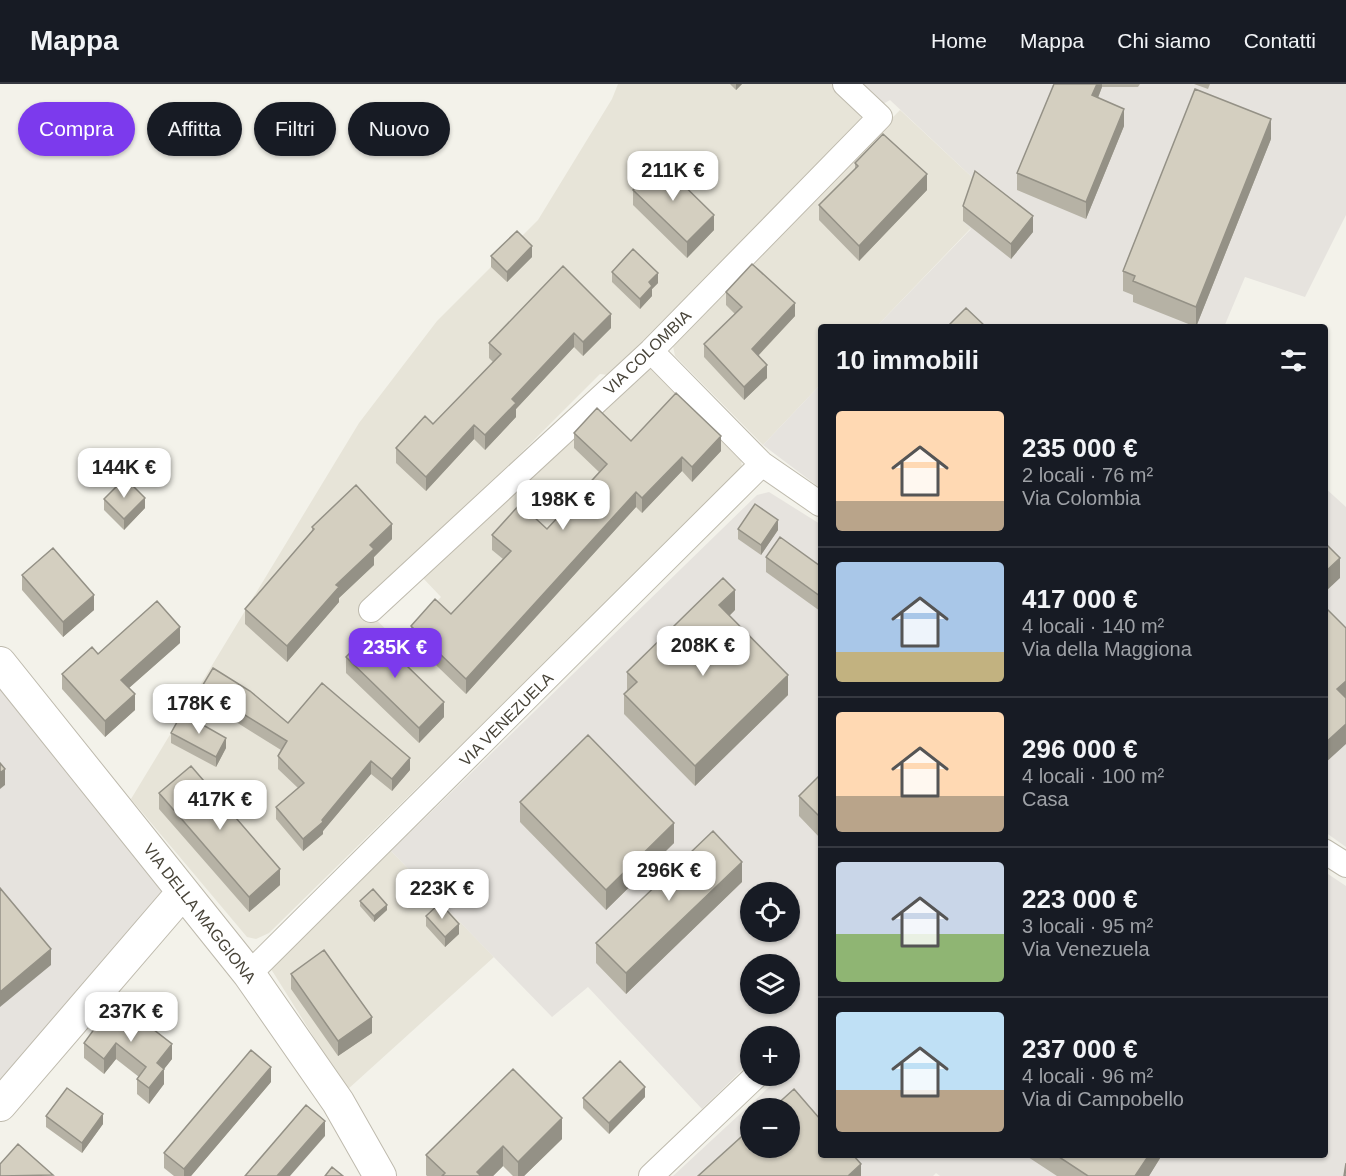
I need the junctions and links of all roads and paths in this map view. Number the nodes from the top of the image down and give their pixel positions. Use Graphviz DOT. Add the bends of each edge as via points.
graph roads {
  1 [pos="845,84"];
  2 [pos="651,351"];
  3 [pos="762,464"];
  4 [pos="818,503"];
  5 [pos="371,610"];
  6 [pos="0,663"];
  7 [pos="1328,854"];
  8 [pos="1346,865"];
  9 [pos="183,892"];
  10 [pos="249,974"];
  11 [pos="746,1086"];
  12 [pos="0,1105"];
  13 [pos="380,1176"];
  14 [pos="651,1176"];
  1 -- 2 [label="street, VIA COLOMBIA" via="880,117"];
  2 -- 3 [label="street"];
  2 -- 5 [label="street, VIA COLOMBIA"];
  3 -- 4 [label="street"];
  3 -- 10 [label="street, VIA VENEZUELA"];
  6 -- 9 [label="street, VIA DELLA MAGGIONA"];
  7 -- 8 [label="street"];
  9 -- 10 [label="street, VIA DELLA MAGGIONA"];
  9 -- 12 [label="street"];
  10 -- 13 [label="street, VIA DELLA MAGGIONA" via="342,1109"];
  11 -- 14 [label="street"];
}
